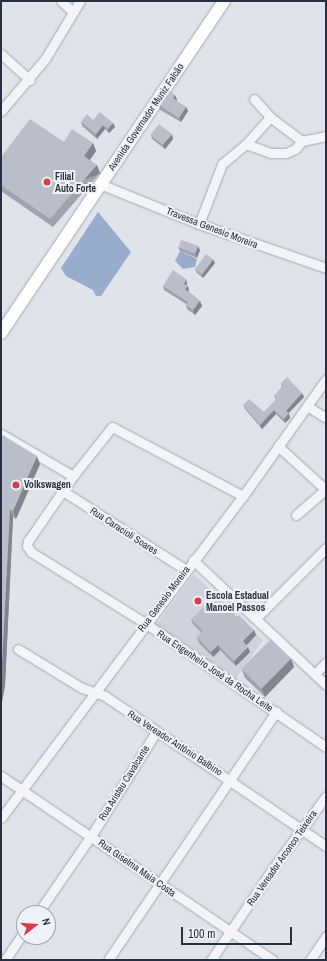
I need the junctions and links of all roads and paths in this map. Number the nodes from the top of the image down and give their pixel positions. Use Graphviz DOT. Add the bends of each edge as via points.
graph roads {
  1 [pos="61,1"];
  2 [pos="80,1"];
  3 [pos="224,1"];
  4 [pos="72,11"];
  5 [pos="1,54"];
  6 [pos="30,80"];
  7 [pos="254,99"];
  8 [pos="1,111"];
  9 [pos="270,117"];
  10 [pos="326,136"];
  11 [pos="302,141"];
  12 [pos="246,144"];
  13 [pos="100,184"];
  14 [pos="199,224"];
  15 [pos="326,268"];
  16 [pos="1,333"];
  17 [pos="326,379"];
  18 [pos="307,406"];
  19 [pos="326,418"];
  20 [pos="1,434"];
  21 [pos="278,446"];
  22 [pos="74,476"];
  23 [pos="326,489"];
  24 [pos="63,491"];
  25 [pos="242,496"];
  26 [pos="296,515"];
  27 [pos="326,548"];
  28 [pos="193,560"];
  29 [pos="186,570"];
  30 [pos="256,618"];
  31 [pos="145,623"];
  32 [pos="18,649"];
  33 [pos="326,662"];
  34 [pos="315,674"];
  35 [pos="326,685"];
  36 [pos="95,692"];
  37 [pos="276,712"];
  38 [pos="156,732"];
  39 [pos="326,747"];
  40 [pos="1,776"];
  41 [pos="231,779"];
  42 [pos="21,789"];
  43 [pos="326,796"];
  44 [pos="1,818"];
  45 [pos="302,830"];
  46 [pos="91,836"];
  47 [pos="326,846"];
  48 [pos="158,884"];
  49 [pos="44,905"];
  50 [pos="231,931"];
  51 [pos="326,936"];
  52 [pos="16,944"];
  53 [pos="5,960"];
  54 [pos="108,960"];
  55 [pos="211,960"];
  56 [pos="273,960"];
  57 [pos="310,960"];
  1 -- 4 [label="street"];
  2 -- 4 [label="street"];
  3 -- 13 [label="main road, Avenida Governador Muniz Falcão"];
  4 -- 6 [label="street"];
  5 -- 6 [label="street"];
  6 -- 8 [label="street"];
  7 -- 9 [label="street"];
  9 -- 11 [label="street"];
  9 -- 12 [label="street"];
  10 -- 11 [label="street"];
  11 -- 12 [label="street" via="286,153 271,153"];
  12 -- 14 [label="street" via="222,164"];
  13 -- 14 [label="street, Travessa Genesio Moreira"];
  13 -- 16 [label="main road, Avenida Governador Muniz Falcão"];
  14 -- 15 [label="street, Travessa Genesio Moreira"];
  17 -- 18 [label="street, Rua Genesio Moreira"];
  18 -- 19 [label="street"];
  18 -- 21 [label="street, Rua Genesio Moreira"];
  20 -- 22 [label="street"];
  21 -- 23 [label="street"];
  21 -- 25 [label="street, Rua Genesio Moreira"];
  22 -- 24 [label="street"];
  22 -- 25 [label="street" via="112,427 116,427"];
  23 -- 26 [label="street"];
  24 -- 29 [label="street, Rua Caracioli Soares"];
  24 -- 31 [label="street, Rua Engenheiro José da Rocha Leite" via="28,541 31,552"];
  25 -- 28 [label="street, Rua Genesio Moreira"];
  27 -- 30 [label="street"];
  28 -- 29 [label="street, Rua Genesio Moreira"];
  28 -- 30 [label="street"];
  29 -- 31 [label="street, Rua Genesio Moreira"];
  30 -- 34 [label="street"];
  31 -- 36 [label="street, Rua Genesio Moreira"];
  31 -- 37 [label="street, Rua Engenheiro José da Rocha Leite"];
  32 -- 36 [label="street, Rua Vereador Antônio Balbino" via="82,688"];
  33 -- 34 [label="street"];
  34 -- 35 [label="street"];
  36 -- 38 [label="street, Rua Vereador Antônio Balbino" via="105,696"];
  36 -- 42 [label="street, Rua Genesio Moreira"];
  37 -- 39 [label="street, Rua Engenheiro José da Rocha Leite"];
  37 -- 41 [label="street"];
  38 -- 41 [label="street, Rua Vereador Antônio Balbino"];
  38 -- 46 [label="street, Rua Aristeu Cavalcante"];
  40 -- 42 [label="street, Rua Giselma Maia Costa"];
  41 -- 45 [label="street, Rua Vereador Antônio Balbino"];
  41 -- 48 [label="street"];
  42 -- 44 [label="street, Rua Genesio Moreira"];
  42 -- 46 [label="street, Rua Giselma Maia Costa"];
  43 -- 45 [label="street, Rua Vereador Arconco Teixeira"];
  45 -- 47 [label="street, Rua Vereador Antônio Balbino"];
  45 -- 50 [label="street, Rua Vereador Arconco Teixeira"];
  46 -- 48 [label="street, Rua Giselma Maia Costa"];
  46 -- 49 [label="street, Rua Aristeu Cavalcante"];
  48 -- 50 [label="street, Rua Giselma Maia Costa"];
  48 -- 54 [label="street"];
  50 -- 55 [label="street, Rua Vereador Arconco Teixeira"];
  50 -- 56 [label="street, Rua Giselma Maia Costa"];
  51 -- 57 [label="street"];
  52 -- 53 [label="street"];
}
